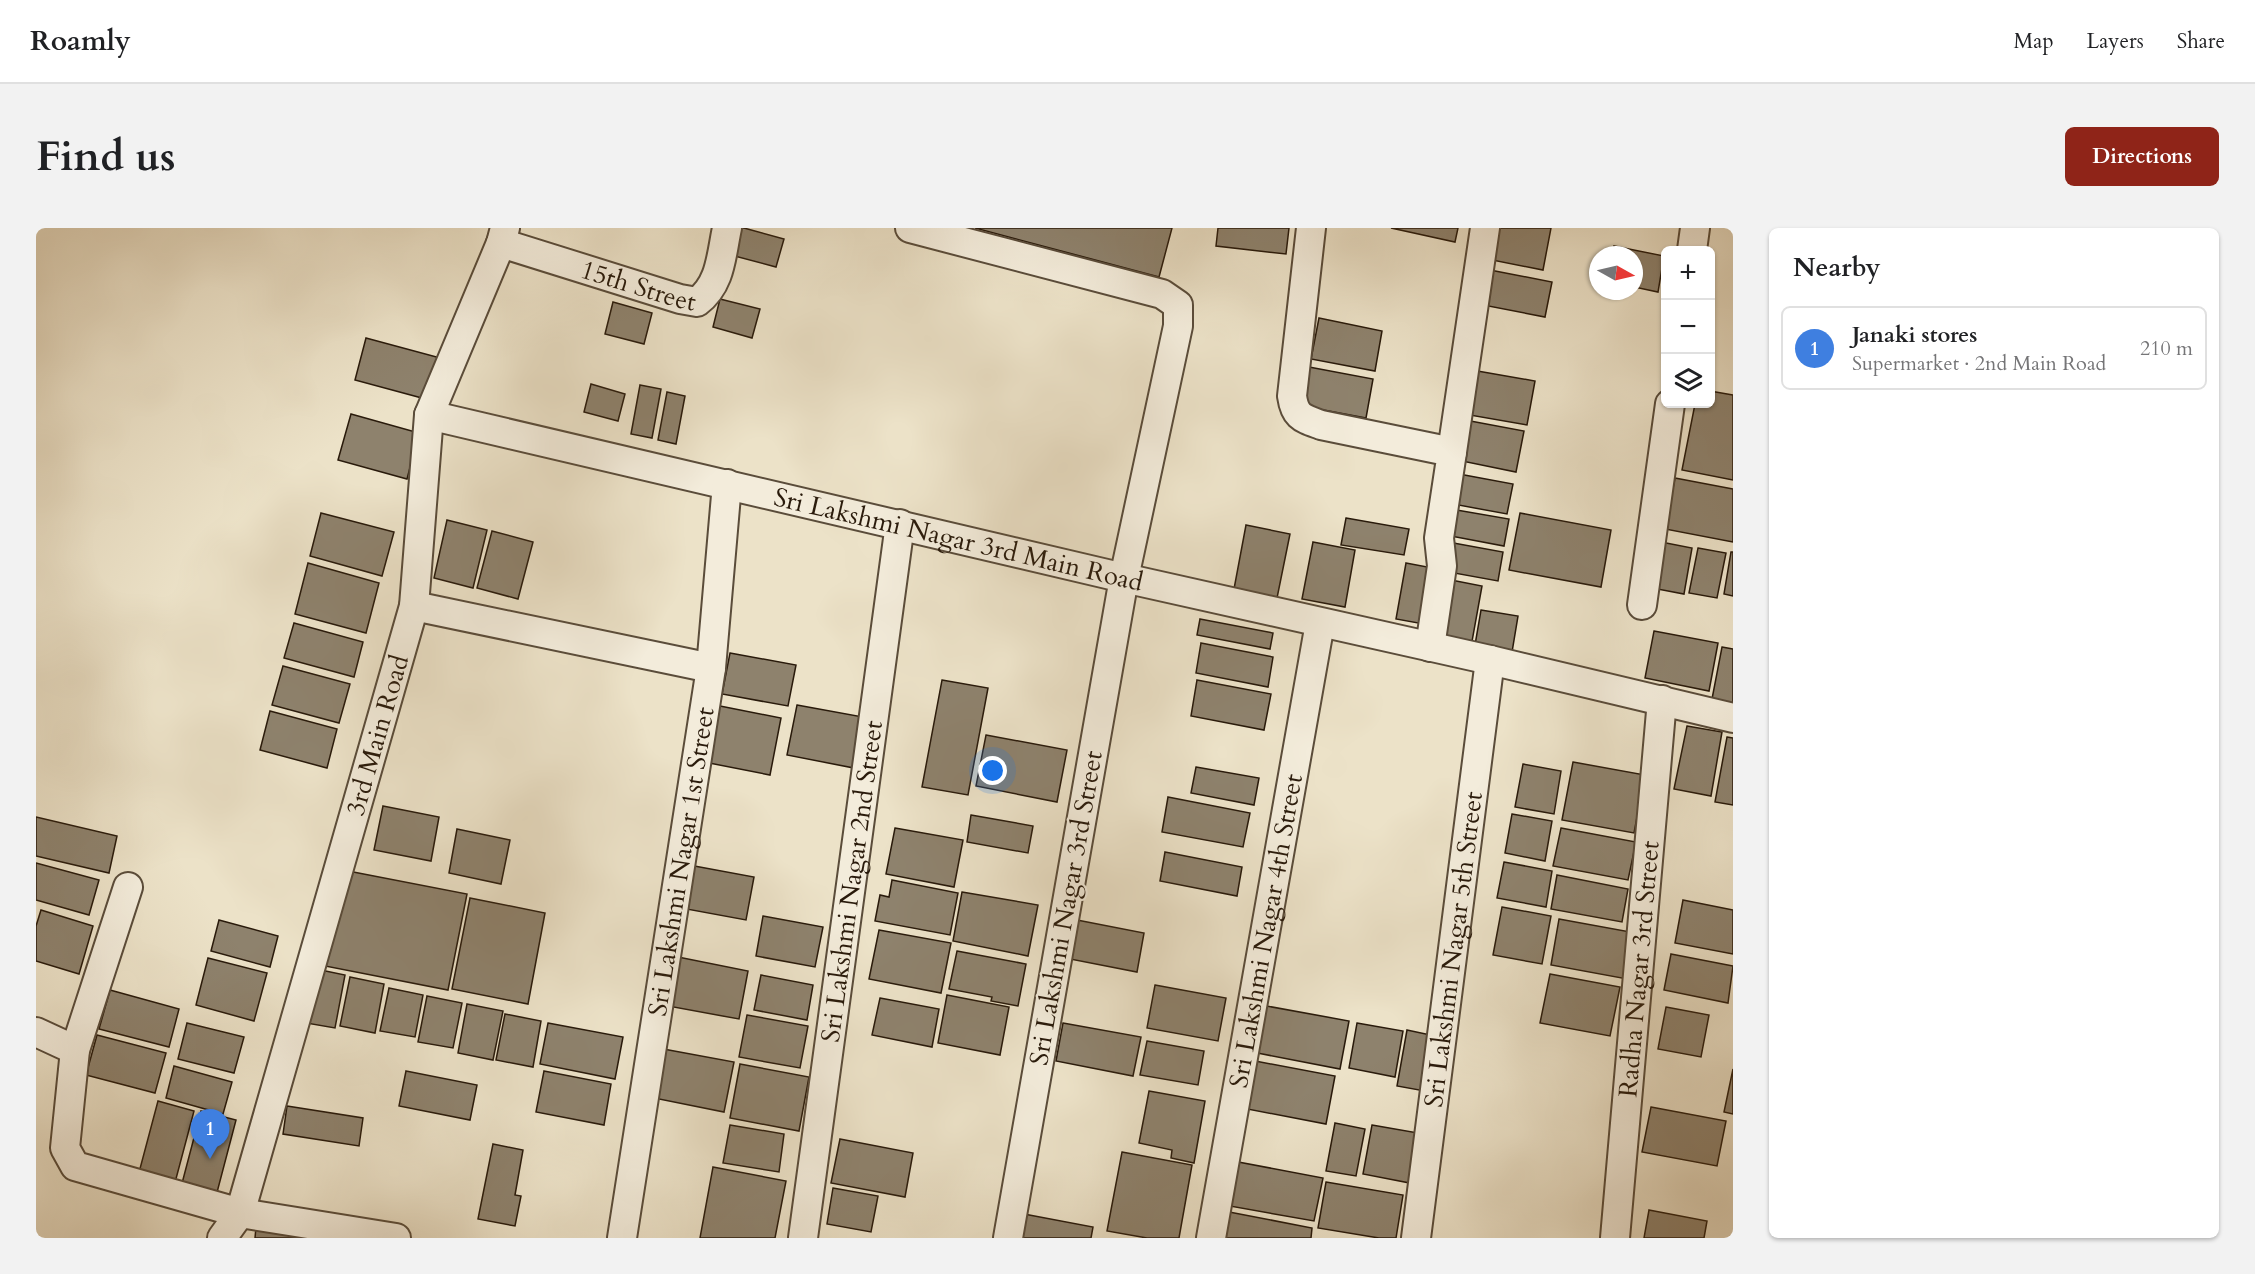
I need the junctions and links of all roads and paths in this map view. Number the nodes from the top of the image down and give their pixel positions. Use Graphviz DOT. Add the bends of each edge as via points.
graph roads {
  1 [pos="726,228"];
  2 [pos="910,228"];
  3 [pos="1311,228"];
  4 [pos="1485,228"];
  5 [pos="1695,228"];
  6 [pos="503,236"];
  7 [pos="1693,246"];
  8 [pos="1669,408"];
  9 [pos="429,415"];
  10 [pos="1452,452"];
  11 [pos="727,484"];
  12 [pos="900,524"];
  13 [pos="1124,578"];
  14 [pos="1642,605"];
  15 [pos="414,606"];
  16 [pos="1320,623"];
  17 [pos="1430,647"];
  18 [pos="1490,660"];
  19 [pos="711,668"];
  20 [pos="1662,700"];
  21 [pos="1733,718"];
  22 [pos="128,887"];
  23 [pos="36,1032"];
  24 [pos="75,1050"];
  25 [pos="240,1213"];
  26 [pos="222,1238"];
  27 [pos="396,1238"];
  28 [pos="622,1238"];
  29 [pos="803,1238"];
  30 [pos="1008,1238"];
  31 [pos="1211,1238"];
  32 [pos="1416,1238"];
  33 [pos="1615,1238"];
  1 -- 6 [label="street, 15th Street" via="716,282 697,302 680,300"];
  2 -- 13 [label="street, Sri Lakshmi Nagar 3rd Street" via="1162,294 1178,305 1178,326"];
  3 -- 10 [label="street" via="1292,396 1294,410 1304,419 1321,425"];
  4 -- 10 [label="street"];
  5 -- 7 [label="street"];
  6 -- 9 [label="street, 3rd Main Road"];
  8 -- 14 [label="street"];
  9 -- 11 [label="street, Sri Lakshmi Nagar 3rd Main Road"];
  9 -- 15 [label="street, 3rd Main Road"];
  10 -- 17 [label="street" via="1439,537 1442,566"];
  11 -- 12 [label="street, Sri Lakshmi Nagar 3rd Main Road"];
  11 -- 19 [label="street, Sri Lakshmi Nagar 1st Street"];
  12 -- 13 [label="street, Sri Lakshmi Nagar 3rd Main Road"];
  12 -- 29 [label="street, Sri Lakshmi Nagar 2nd Street"];
  13 -- 16 [label="street, Sri Lakshmi Nagar 3rd Main Road"];
  13 -- 30 [label="street, Sri Lakshmi Nagar 3rd Street"];
  15 -- 19 [label="street"];
  15 -- 25 [label="street, 3rd Main Road"];
  16 -- 17 [label="street, Sri Lakshmi Nagar 3rd Main Road"];
  16 -- 31 [label="street, Sri Lakshmi Nagar 4th Street"];
  17 -- 18 [label="street, Sri Lakshmi Nagar 3rd Main Road"];
  18 -- 20 [label="street, Sri Lakshmi Nagar 3rd Main Road"];
  18 -- 32 [label="street, Sri Lakshmi Nagar 5th Street"];
  19 -- 28 [label="street, Sri Lakshmi Nagar 1st Street"];
  20 -- 21 [label="street, Sri Lakshmi Nagar 3rd Main Road"];
  20 -- 33 [label="street, Radha Nagar 3rd Street"];
  22 -- 24 [label="street"];
  23 -- 24 [label="street"];
  24 -- 25 [label="street" via="65,1148 75,1166"];
  25 -- 26 [label="street, 3rd Main Road"];
  25 -- 27 [label="street"];
}
